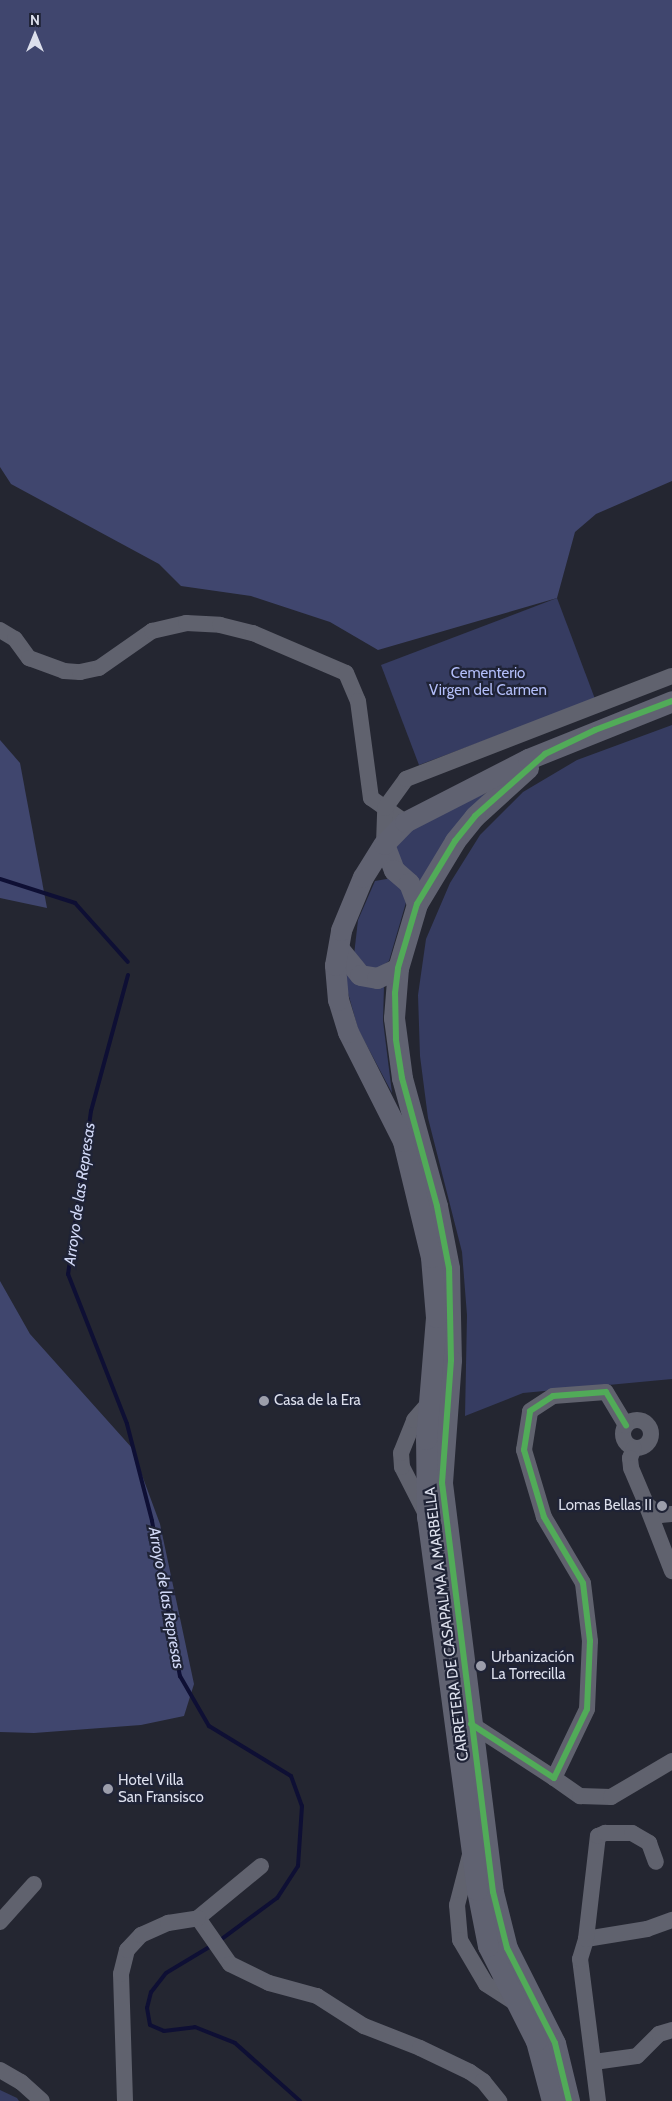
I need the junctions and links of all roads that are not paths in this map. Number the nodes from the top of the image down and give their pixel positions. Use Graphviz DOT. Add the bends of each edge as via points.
graph roads {
  1 [pos="0,630"];
  2 [pos="672,676"];
  3 [pos="672,701"];
  4 [pos="545,754"];
  5 [pos="385,808"];
  6 [pos="405,822"];
  7 [pos="384,844"];
  8 [pos="394,870"];
  9 [pos="362,877"];
  10 [pos="417,904"];
  11 [pos="339,948"];
  12 [pos="398,968"];
  13 [pos="626,1425"];
  14 [pos="634,1448"];
  15 [pos="646,1504"];
  16 [pos="672,1514"];
  17 [pos="672,1521"];
  18 [pos="659,1538"];
  19 [pos="672,1571"];
  20 [pos="471,1724"];
  21 [pos="672,1761"];
  22 [pos="554,1778"];
  23 [pos="656,1862"];
  24 [pos="261,1866"];
  25 [pos="34,1884"];
  26 [pos="198,1918"];
  27 [pos="672,1920"];
  28 [pos="0,1922"];
  29 [pos="586,1939"];
  30 [pos="672,2030"];
  31 [pos="594,2062"];
  32 [pos="0,2070"];
  33 [pos="42,2101"];
  34 [pos="125,2101"];
  35 [pos="499,2101"];
  36 [pos="552,2101"];
  37 [pos="569,2101"];
  38 [pos="598,2101"];
  1 -- 5 [label="street" via="15,640 29,658 64,671 99,668 152,631 186,623 220,625 253,633 346,672 358,701 371,798"];
  2 -- 5 [label="street" via="406,779"];
  3 -- 4 [label="main road, CARRETERA DE CASAPALMA A MARBELLA" via="595,730"];
  4 -- 6 [label="main road, CARRETERA DE CASAPALMA A MARBELLA" via="510,767"];
  4 -- 10 [label="main road, CARRETERA DE CASAPALMA A MARBELLA" via="475,816 455,841"];
  5 -- 6 [label="street"];
  5 -- 7 [label="street"];
  6 -- 7 [label="main road, CARRETERA DE CASAPALMA A MARBELLA"];
  7 -- 8 [label="main road"];
  7 -- 9 [label="main road, CARRETERA DE CASAPALMA A MARBELLA"];
  8 -- 9 [label="main road"];
  8 -- 10 [label="main road" via="409,883"];
  9 -- 11 [label="main road, CARRETERA DE CASAPALMA A MARBELLA" via="341,930"];
  10 -- 12 [label="main road, CARRETERA DE CASAPALMA A MARBELLA"];
  11 -- 12 [label="main road" via="353,969 368,977 386,975"];
  11 -- 36 [label="main road, CARRETERA DE CASAPALMA A MARBELLA" via="336,984 341,1012 403,1141 431,1257 436,1317 426,1463 428,1517 488,1946 538,2047"];
  12 -- 20 [label="main road, CARRETERA DE CASAPALMA A MARBELLA" via="394,1018 402,1078 437,1206 449,1268 451,1360 442,1483"];
  13 -- 14 [label="street" via="623,1439"];
  13 -- 14 [label="street" via="639,1420 650,1429 648,1444"];
  13 -- 22 [label="street" via="606,1392 554,1396 530,1411 524,1450 544,1517 582,1583 590,1641 587,1710"];
  14 -- 15 [label="street" via="631,1468"];
  15 -- 16 [label="street" via="660,1515"];
  15 -- 18 [label="street"];
  17 -- 18 [label="street"];
  18 -- 19 [label="street"];
  20 -- 22 [label="street"];
  20 -- 37 [label="main road, CARRETERA DE CASAPALMA A MARBELLA" via="498,1924 511,1957 551,2034"];
  21 -- 22 [label="street" via="611,1797 580,1796"];
  23 -- 29 [label="street" via="649,1843 632,1833 605,1832 598,1836"];
  24 -- 26 [label="street"];
  25 -- 28 [label="street"];
  26 -- 34 [label="street" via="168,1923 141,1934 127,1950 121,1974"];
  26 -- 35 [label="street" via="230,1964 269,1983 318,1996 364,2026 470,2072 483,2081"];
  27 -- 29 [label="street" via="647,1929"];
  29 -- 31 [label="street" via="580,1959"];
  30 -- 31 [label="street" via="659,2034 638,2056"];
  31 -- 38 [label="street"];
  32 -- 33 [label="street" via="21,2082"];
}
